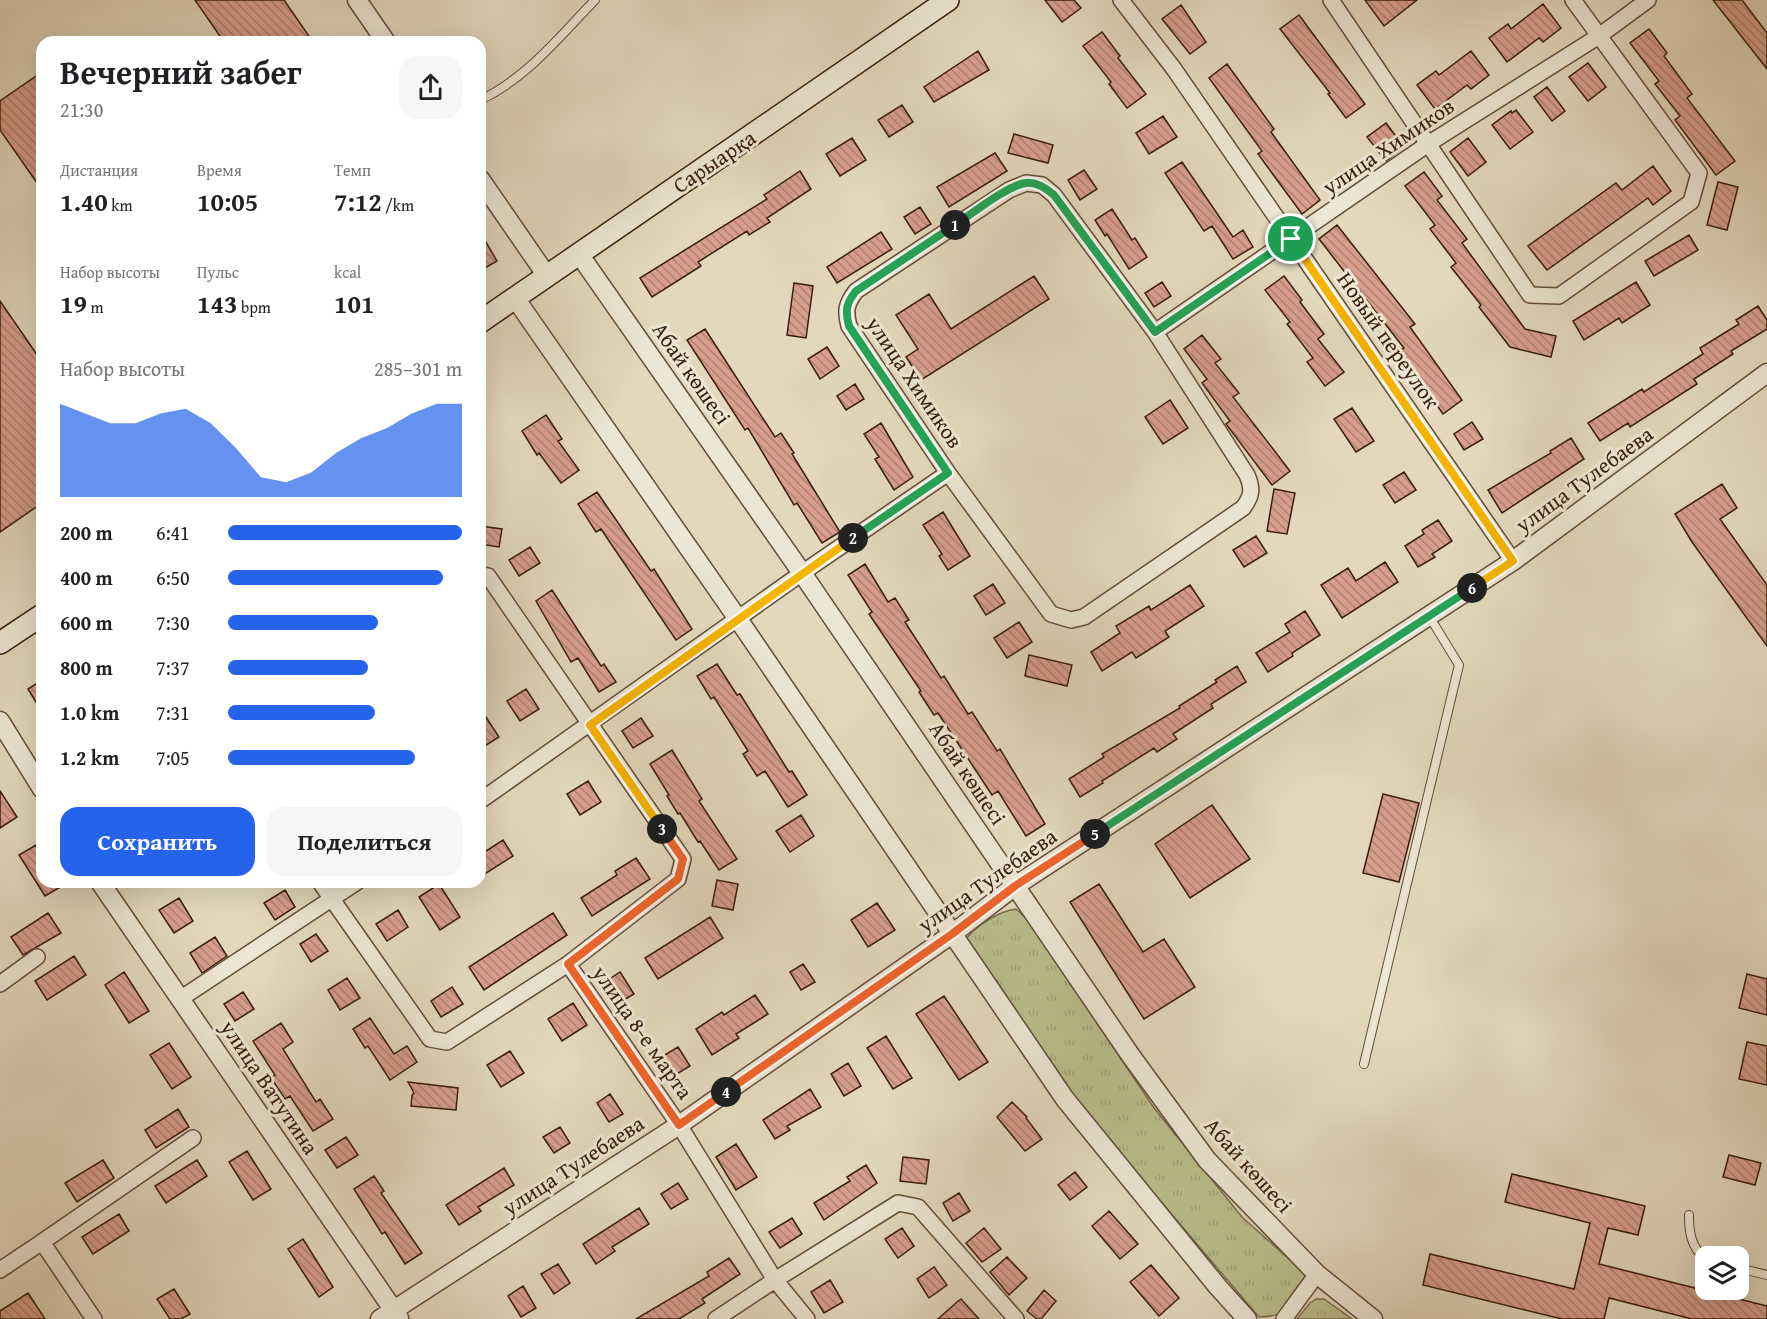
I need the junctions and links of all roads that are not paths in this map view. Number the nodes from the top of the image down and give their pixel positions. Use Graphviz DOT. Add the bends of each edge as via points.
graph roads {
  1 [pos="357,0"];
  2 [pos="595,0"];
  3 [pos="948,0"];
  4 [pos="1121,0"];
  5 [pos="1331,0"];
  6 [pos="1573,0"];
  7 [pos="1648,0"];
  8 [pos="382,36"];
  9 [pos="1599,36"];
  10 [pos="486,97"];
  11 [pos="1428,144"];
  12 [pos="486,187"];
  13 [pos="1291,239"];
  14 [pos="579,254"];
  15 [pos="547,276"];
  16 [pos="515,298"];
  17 [pos="486,318"];
  18 [pos="1155,332"];
  19 [pos="1767,373"];
  20 [pos="948,473"];
  21 [pos="1513,561"];
  22 [pos="802,573"];
  23 [pos="486,576"];
  24 [pos="1429,616"];
  25 [pos="36,619"];
  26 [pos="738,619"];
  27 [pos="0,643"];
  28 [pos="0,721"];
  29 [pos="590,725"];
  30 [pos="36,779"];
  31 [pos="486,797"];
  32 [pos="1015,886"];
  33 [pos="104,888"];
  34 [pos="324,888"];
  35 [pos="348,888"];
  36 [pos="331,899"];
  37 [pos="952,934"];
  38 [pos="37,957"];
  39 [pos="568,964"];
  40 [pos="0,984"];
  41 [pos="180,999"];
  42 [pos="1364,1064"];
  43 [pos="679,1125"];
  44 [pos="193,1138"];
  45 [pos="1689,1215"];
  46 [pos="42,1242"];
  47 [pos="1695,1250"];
  48 [pos="0,1270"];
  49 [pos="1749,1271"];
  50 [pos="1317,1274"];
  51 [pos="1767,1275"];
  52 [pos="775,1280"];
  53 [pos="391,1316"];
  54 [pos="94,1319"];
  55 [pos="716,1319"];
  56 [pos="807,1319"];
  57 [pos="1016,1319"];
  58 [pos="1247,1319"];
  59 [pos="1284,1319"];
  60 [pos="1373,1319"];
  1 -- 8 [label="street"];
  2 -- 10 [label="lane" via="532,64"];
  3 -- 14 [label="main road, Сарыарқа"];
  4 -- 13 [label="street, Новый переулок" via="1174,69"];
  5 -- 11 [label="street"];
  6 -- 9 [label="street"];
  7 -- 9 [label="street, улица Химиков"];
  9 -- 11 [label="street, улица Химиков"];
  9 -- 11 [label="street" via="1699,173 1691,202 1559,296 1530,295"];
  11 -- 13 [label="street, улица Химиков"];
  12 -- 15 [label="street"];
  13 -- 18 [label="street, улица Химиков"];
  13 -- 21 [label="street, Новый переулок"];
  14 -- 15 [label="main road, Сарыарқа"];
  14 -- 22 [label="street, Абай көшесі"];
  15 -- 16 [label="main road, Сарыарқа"];
  16 -- 17 [label="main road, Сарыарқа"];
  16 -- 26 [label="street"];
  18 -- 20 [label="street, улица Химиков" via="1247,475 1252,488 1250,498 1243,508 1094,611 1071,620 1051,614"];
  18 -- 20 [label="street, улица Химиков" via="1054,195 1042,185 1026,183 1009,190 856,291 845,312 849,326"];
  19 -- 21 [label="street, улица Тулебаева"];
  20 -- 22 [label="street, улица Химиков"];
  21 -- 24 [label="street, улица Тулебаева"];
  22 -- 26 [label="street, улица Химиков"];
  22 -- 32 [label="street, Абай көшесі"];
  23 -- 29 [label="street, улица 8-е марта"];
  24 -- 32 [label="street, улица Тулебаева"];
  24 -- 42 [label="lane" via="1459,665"];
  25 -- 27 [label="main road"];
  26 -- 29 [label="street, улица Химиков"];
  26 -- 37 [label="street"];
  28 -- 30 [label="street"];
  29 -- 31 [label="street, улица Химиков"];
  29 -- 39 [label="street, улица 8-е марта" via="683,859 678,879"];
  32 -- 37 [label="street, улица Тулебаева"];
  32 -- 50 [label="street, Абай көшесі" via="1207,1160"];
  33 -- 41 [label="street, улица Ватутина"];
  34 -- 36 [label="street, улица 8-е марта"];
  35 -- 36 [label="street"];
  36 -- 39 [label="street, улица 8-е марта" via="430,1040 447,1042"];
  36 -- 41 [label="street"];
  37 -- 43 [label="street, улица Тулебаева"];
  37 -- 58 [label="street" via="1065,1099"];
  38 -- 40 [label="street"];
  39 -- 43 [label="street, улица 8-е марта"];
  41 -- 53 [label="street, улица Ватутина"];
  43 -- 52 [label="street, улица 8-е марта"];
  43 -- 53 [label="street, улица Тулебаева"];
  44 -- 46 [label="street"];
  45 -- 47 [label="lane"];
  46 -- 48 [label="street"];
  46 -- 54 [label="street"];
  49 -- 51 [label="lane"];
  50 -- 59 [label="street"];
  50 -- 60 [label="street, Абай көшесі"];
  52 -- 55 [label="street"];
  52 -- 56 [label="street, улица 8-е марта"];
  52 -- 57 [label="street" via="898,1203 918,1207"];
}
